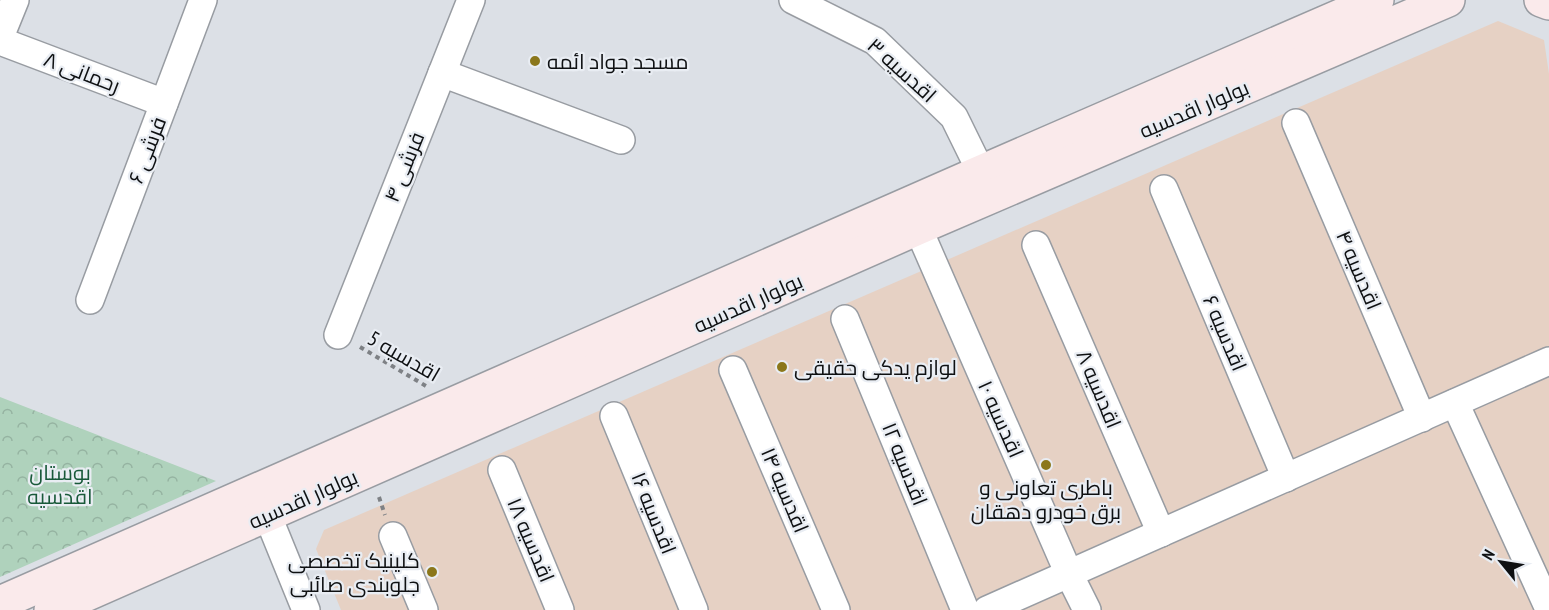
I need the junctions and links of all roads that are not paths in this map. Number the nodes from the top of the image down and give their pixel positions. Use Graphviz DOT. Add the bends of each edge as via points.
graph roads {
  1 [pos="15,0"];
  2 [pos="204,0"];
  3 [pos="471,0"];
  4 [pos="793,0"];
  5 [pos="1377,0"];
  6 [pos="1448,0"];
  7 [pos="1541,0"];
  8 [pos="1549,3"];
  9 [pos="0,39"];
  10 [pos="442,73"];
  11 [pos="164,103"];
  12 [pos="1296,123"];
  13 [pos="621,140"];
  14 [pos="981,172"];
  15 [pos="1164,189"];
  16 [pos="918,228"];
  17 [pos="1036,245"];
  18 [pos="90,300"];
  19 [pos="845,319"];
  20 [pos="338,335"];
  21 [pos="1549,362"];
  22 [pos="734,370"];
  23 [pos="1455,403"];
  24 [pos="614,416"];
  25 [pos="1422,418"];
  26 [pos="502,470"];
  27 [pos="1286,478"];
  28 [pos="262,502"];
  29 [pos="1161,533"];
  30 [pos="393,536"];
  31 [pos="1069,574"];
  32 [pos="0,603"];
  33 [pos="1549,609"];
  34 [pos="51,610"];
  35 [pos="306,610"];
  36 [pos="424,610"];
  37 [pos="560,610"];
  38 [pos="694,610"];
  39 [pos="836,610"];
  40 [pos="965,610"];
  41 [pos="987,610"];
  42 [pos="1087,610"];
  1 -- 9 [label="street"];
  2 -- 11 [label="street, فرشی ۶"];
  3 -- 10 [label="street, فرشی ۴"];
  4 -- 14 [label="street, اقدسیه ۳" via="875,41 954,117"];
  5 -- 14 [label="main road, بولوار اقدسیه"];
  6 -- 16 [label="main road, بولوار اقدسیه"];
  7 -- 8 [label="main road"];
  9 -- 11 [label="street, رحمانی ۸"];
  10 -- 13 [label="street"];
  10 -- 20 [label="street, فرشی ۴"];
  11 -- 18 [label="street, فرشی ۶"];
  12 -- 25 [label="street, اقدسیه ۴"];
  14 -- 28 [label="main road, بولوار اقدسیه" via="455,403"];
  15 -- 27 [label="street, اقدسیه ۶"];
  16 -- 28 [label="main road, بولوار اقدسیه" via="369,470"];
  16 -- 31 [label="street, اقدسیه ۱۰"];
  17 -- 29 [label="street, اقدسیه ۸"];
  19 -- 40 [label="street, اقدسیه ۱۲"];
  21 -- 23 [label="street"];
  22 -- 39 [label="street, اقدسیه ۱۴"];
  23 -- 25 [label="street"];
  23 -- 33 [label="street"];
  24 -- 38 [label="street, اقدسیه ۱۶"];
  25 -- 27 [label="street"];
  26 -- 37 [label="street, اقدسیه ۱۸"];
  27 -- 29 [label="street"];
  28 -- 32 [label="main road, بولوار اقدسیه"];
  28 -- 34 [label="main road, بولوار اقدسیه"];
  28 -- 35 [label="street"];
  29 -- 31 [label="street"];
  30 -- 36 [label="street"];
  31 -- 41 [label="street"];
  31 -- 42 [label="street, اقدسیه ۱۰"];
}
